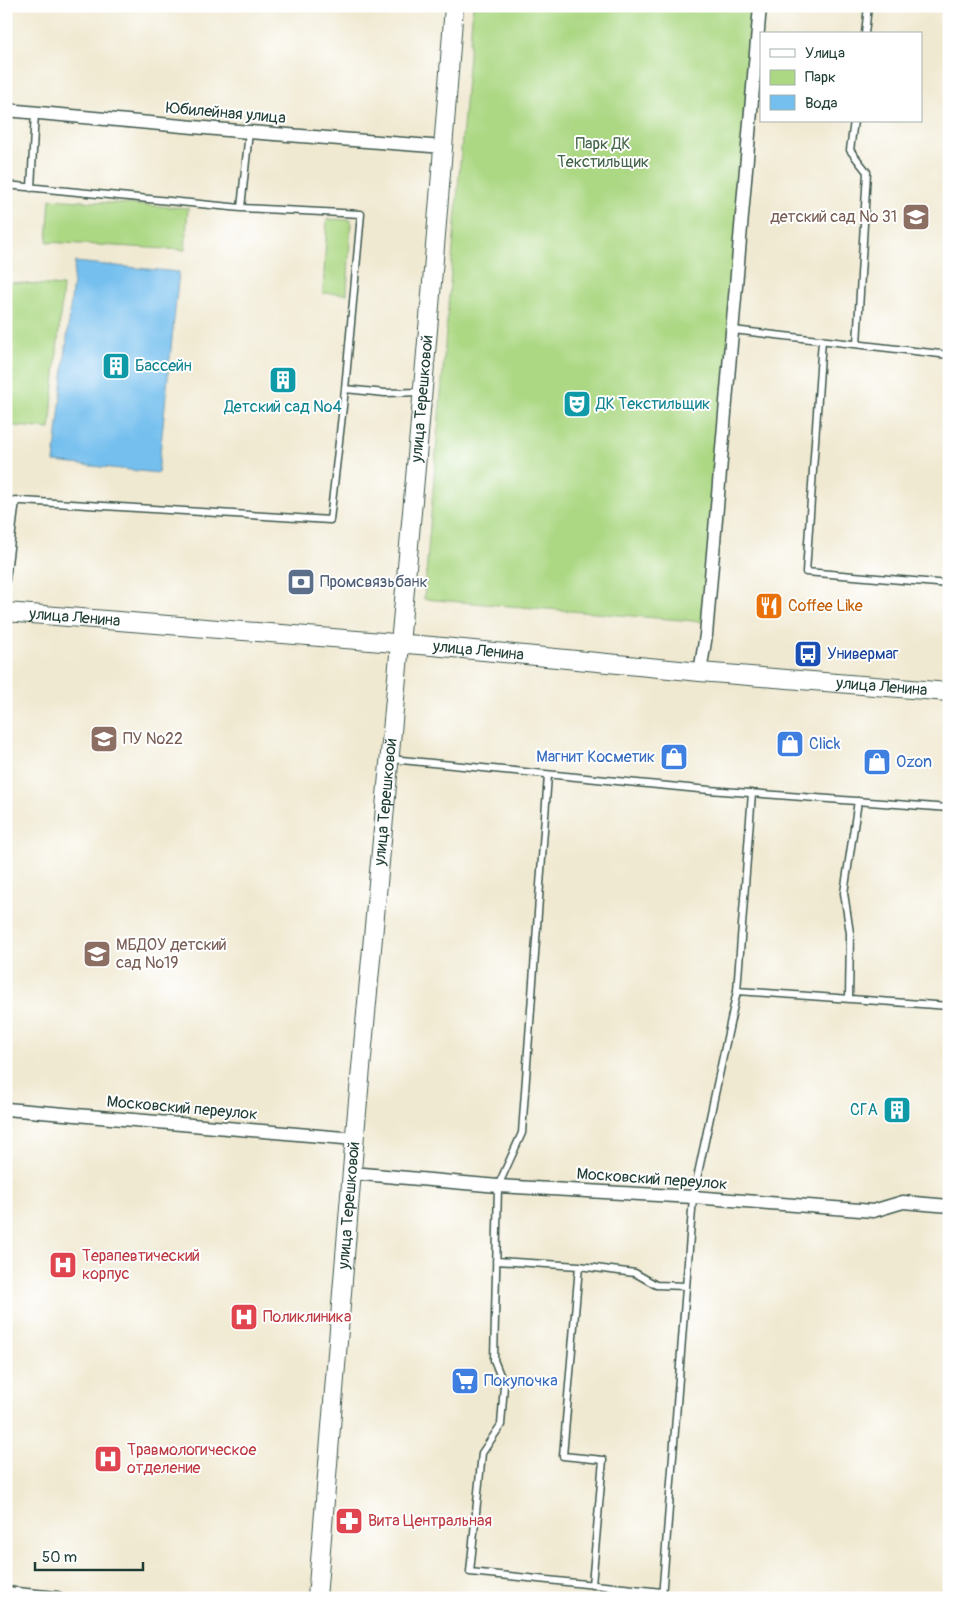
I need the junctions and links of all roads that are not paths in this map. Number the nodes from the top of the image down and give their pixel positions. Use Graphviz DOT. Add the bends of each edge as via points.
graph roads {
  1 [pos="454,6"];
  2 [pos="760,6"];
  3 [pos="868,6"];
  4 [pos="865,32"];
  5 [pos="6,110"];
  6 [pos="35,112"];
  7 [pos="854,122"];
  8 [pos="249,132"];
  9 [pos="444,147"];
  10 [pos="6,185"];
  11 [pos="31,188"];
  12 [pos="240,208"];
  13 [pos="733,330"];
  14 [pos="822,340"];
  15 [pos="857,344"];
  16 [pos="949,354"];
  17 [pos="346,389"];
  18 [pos="422,392"];
  19 [pos="6,500"];
  20 [pos="16,500"];
  21 [pos="6,580"];
  22 [pos="949,584"];
  23 [pos="6,612"];
  24 [pos="401,644"];
  25 [pos="700,672"];
  26 [pos="949,692"];
  27 [pos="390,758"];
  28 [pos="548,775"];
  29 [pos="752,794"];
  30 [pos="858,801"];
  31 [pos="949,808"];
  32 [pos="737,991"];
  33 [pos="849,998"];
  34 [pos="949,1006"];
  35 [pos="6,1109"];
  36 [pos="355,1138"];
  37 [pos="352,1173"];
  38 [pos="498,1186"];
  39 [pos="693,1197"];
  40 [pos="949,1206"];
  41 [pos="496,1261"];
  42 [pos="579,1266"];
  43 [pos="686,1286"];
  44 [pos="592,1584"];
  45 [pos="6,1592"];
  46 [pos="662,1595"];
  47 [pos="57,1598"];
  48 [pos="316,1598"];
  1 -- 9 [label="street, улица Терешковой"];
  2 -- 13 [label="street"];
  3 -- 4 [label="lane"];
  5 -- 6 [label="street, Юбилейная улица"];
  6 -- 8 [label="street, Юбилейная улица"];
  6 -- 11 [label="lane"];
  7 -- 15 [label="lane" via="850,150 867,172"];
  8 -- 9 [label="street, Юбилейная улица"];
  8 -- 12 [label="lane"];
  9 -- 18 [label="street, улица Терешковой"];
  10 -- 11 [label="lane"];
  11 -- 12 [label="lane"];
  12 -- 17 [label="lane" via="361,214"];
  13 -- 14 [label="lane"];
  13 -- 25 [label="street"];
  14 -- 15 [label="lane"];
  14 -- 22 [label="lane" via="806,572"];
  15 -- 16 [label="lane"];
  17 -- 18 [label="lane"];
  17 -- 20 [label="lane" via="330,520"];
  18 -- 24 [label="street, улица Терешковой"];
  19 -- 20 [label="lane"];
  20 -- 21 [label="lane"];
  23 -- 24 [label="street, улица Ленина"];
  24 -- 25 [label="street, улица Ленина"];
  24 -- 27 [label="street, улица Терешковой"];
  25 -- 26 [label="street, улица Ленина"];
  27 -- 28 [label="lane"];
  27 -- 36 [label="street, улица Терешковой"];
  28 -- 29 [label="lane"];
  28 -- 38 [label="lane" via="522,1134"];
  29 -- 30 [label="lane"];
  29 -- 32 [label="lane"];
  30 -- 31 [label="lane"];
  30 -- 33 [label="lane" via="844,893 850,932"];
  32 -- 33 [label="lane"];
  32 -- 39 [label="lane"];
  33 -- 34 [label="lane"];
  35 -- 36 [label="street, Московский переулок"];
  36 -- 37 [label="street, улица Терешковой"];
  37 -- 38 [label="street, Московский переулок"];
  37 -- 48 [label="street, улица Терешковой"];
  38 -- 39 [label="street, Московский переулок"];
  38 -- 41 [label="lane"];
  39 -- 40 [label="street, Московский переулок" via="873,1211 903,1202"];
  39 -- 43 [label="lane"];
  41 -- 42 [label="lane"];
  41 -- 44 [label="lane" via="494,1360 504,1393 501,1425 482,1453 470,1572"];
  42 -- 43 [label="lane" via="635,1274 656,1285"];
  42 -- 44 [label="lane" via="563,1456 602,1460"];
  43 -- 46 [label="lane"];
  44 -- 46 [label="lane"];
  45 -- 47 [label="street"];
}
